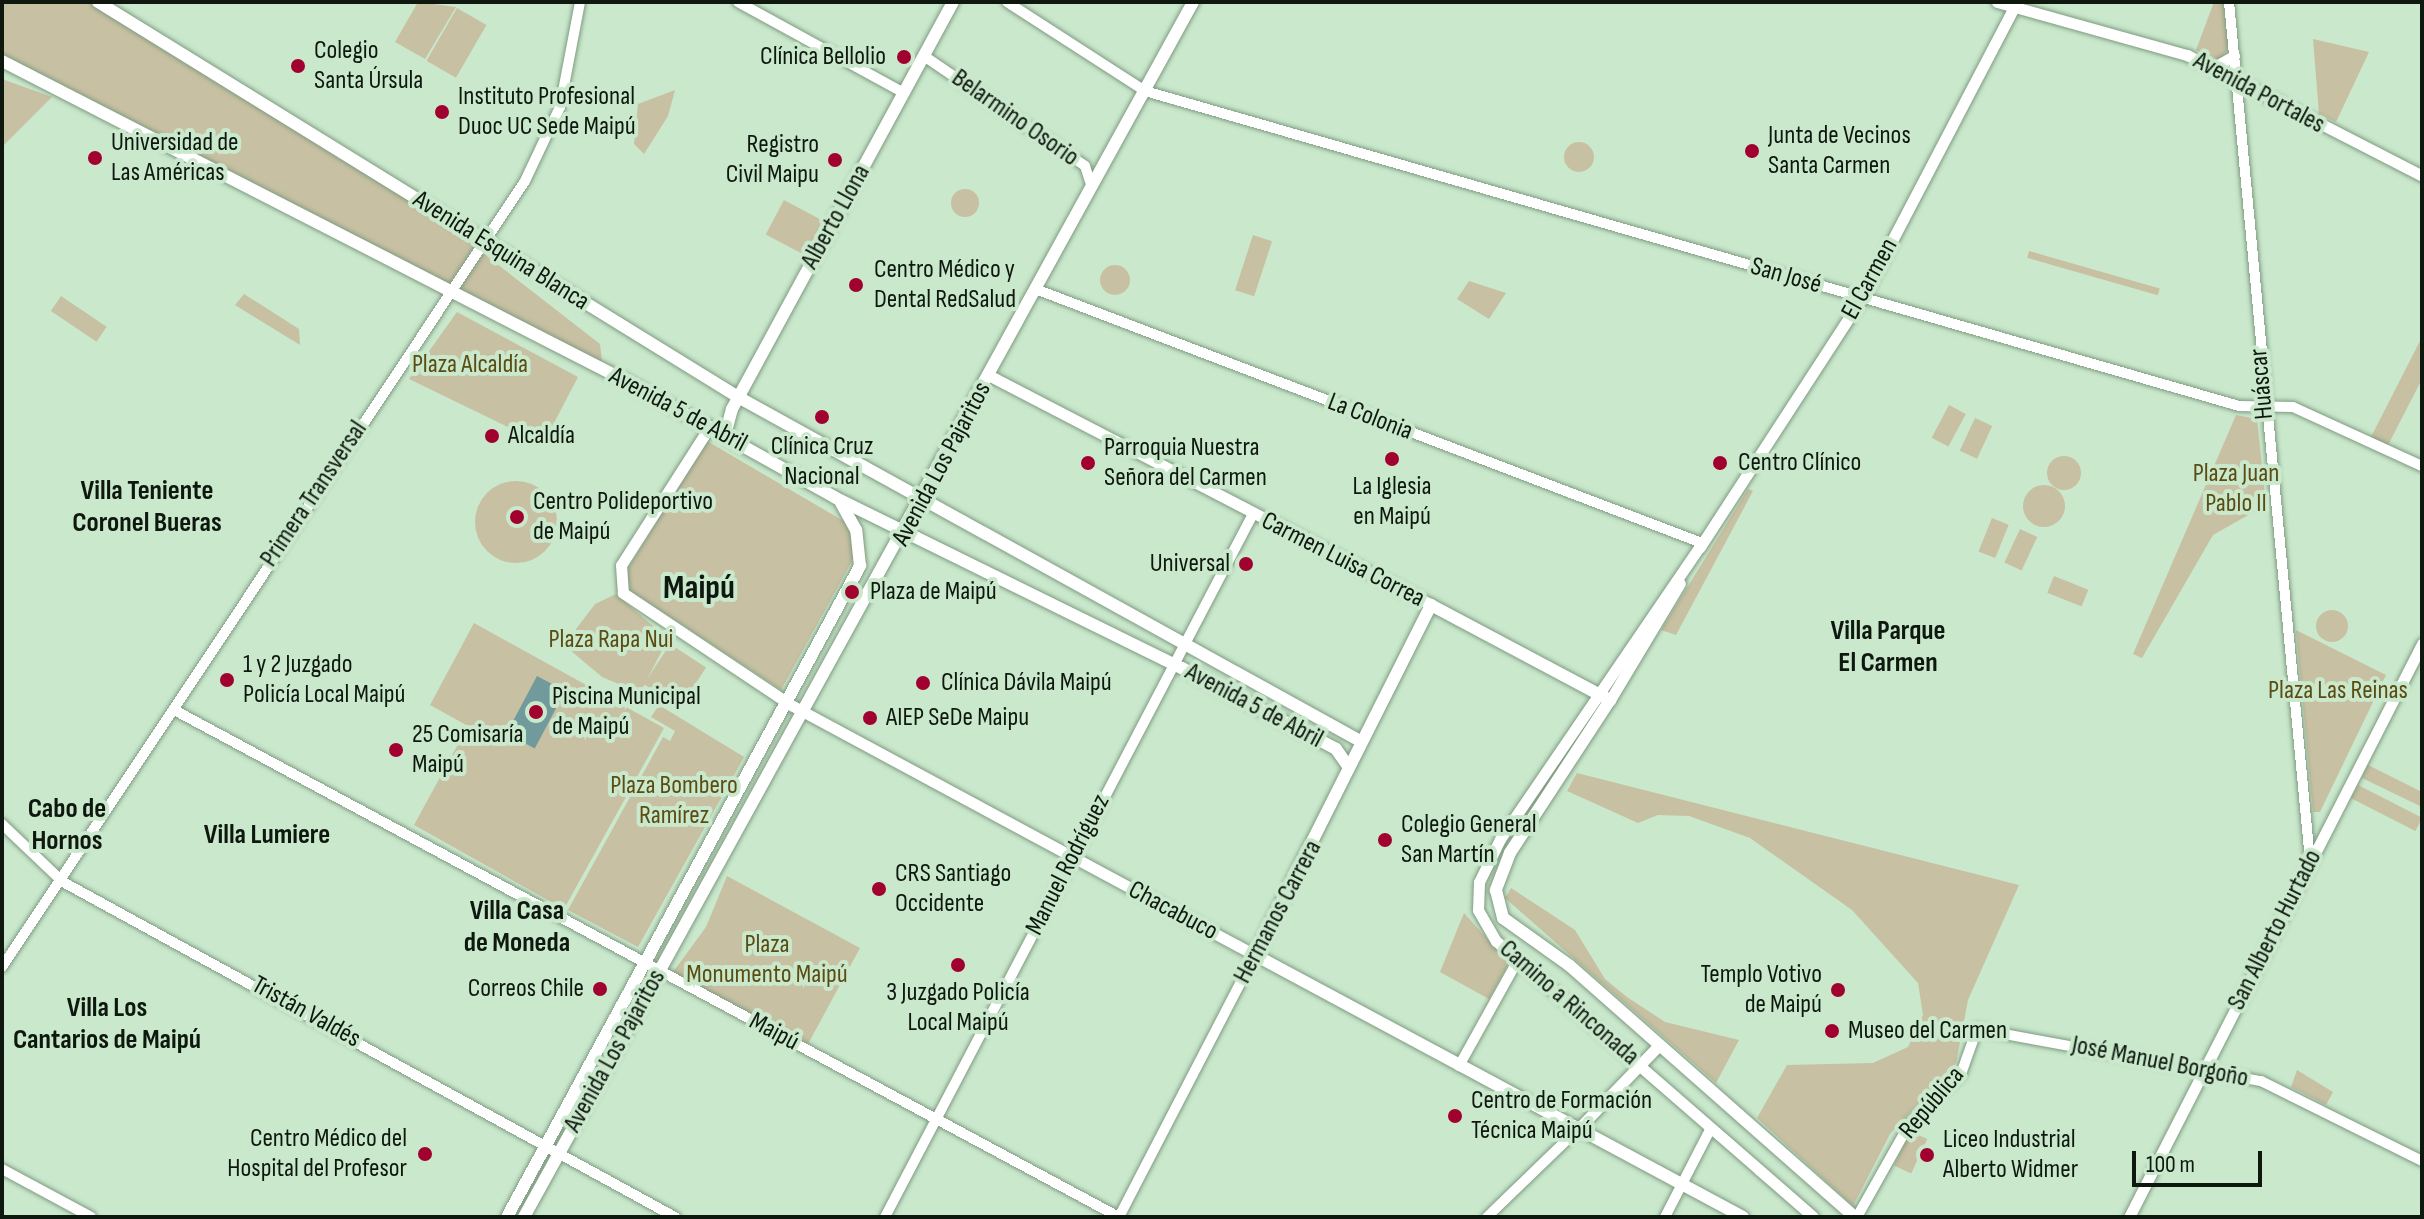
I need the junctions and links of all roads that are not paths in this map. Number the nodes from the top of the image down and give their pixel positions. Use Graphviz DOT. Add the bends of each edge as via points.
graph roads {
  1 [pos="98,2"];
  2 [pos="580,2"];
  3 [pos="738,2"];
  4 [pos="953,2"];
  5 [pos="1007,2"];
  6 [pos="1193,2"];
  7 [pos="1997,2"];
  8 [pos="2229,2"];
  9 [pos="2016,4"];
  10 [pos="924,56"];
  11 [pos="2234,56"];
  12 [pos="2,61"];
  13 [pos="2214,67"];
  14 [pos="2236,85"];
  15 [pos="1145,91"];
  16 [pos="904,93"];
  17 [pos="2422,176"];
  18 [pos="1092,189"];
  19 [pos="486,242"];
  20 [pos="1038,290"];
  21 [pos="450,292"];
  22 [pos="1862,298"];
  23 [pos="990,376"];
  24 [pos="738,397"];
  25 [pos="2264,408"];
  26 [pos="710,426"];
  27 [pos="725,435"];
  28 [pos="2422,466"];
  29 [pos="907,494"];
  30 [pos="836,498"];
  31 [pos="922,502"];
  32 [pos="1253,514"];
  33 [pos="907,529"];
  34 [pos="1702,543"];
  35 [pos="1431,605"];
  36 [pos="2422,644"];
  37 [pos="1182,645"];
  38 [pos="1172,663"];
  39 [pos="1604,696"];
  40 [pos="783,701"];
  41 [pos="176,711"];
  42 [pos="806,714"];
  43 [pos="1360,741"];
  44 [pos="1347,765"];
  45 [pos="1511,821"];
  46 [pos="2,824"];
  47 [pos="1520,834"];
  48 [pos="1072,857"];
  49 [pos="2310,861"];
  50 [pos="63,882"];
  51 [pos="1255,955"];
  52 [pos="1518,960"];
  53 [pos="643,961"];
  54 [pos="2,967"];
  55 [pos="659,970"];
  56 [pos="1977,1029"];
  57 [pos="1659,1045"];
  58 [pos="1641,1065"];
  59 [pos="1459,1066"];
  60 [pos="2204,1069"];
  61 [pos="936,1119"];
  62 [pos="1711,1128"];
  63 [pos="1577,1130"];
  64 [pos="546,1146"];
  65 [pos="559,1152"];
  66 [pos="2422,1161"];
  67 [pos="2,1169"];
  68 [pos="1681,1185"];
  69 [pos="91,1217"];
  70 [pos="507,1217"];
  71 [pos="524,1217"];
  72 [pos="675,1217"];
  73 [pos="885,1217"];
  74 [pos="1119,1217"];
  75 [pos="1487,1217"];
  76 [pos="1665,1217"];
  77 [pos="1743,1217"];
  78 [pos="1813,1217"];
  79 [pos="1856,1217"];
  80 [pos="2129,1217"];
  1 -- 19 [label="main road, Avenida Esquina Blanca"];
  2 -- 19 [label="street, Primera Transversal" via="554,124"];
  3 -- 16 [label="street"];
  4 -- 10 [label="main road, Alberto Llona"];
  5 -- 15 [label="street, San José"];
  6 -- 15 [label="main road, Avenida Los Pajaritos"];
  7 -- 9 [label="main road, Avenida Portales"];
  8 -- 11 [label="street, Huáscar"];
  9 -- 13 [label="main road, Avenida Portales"];
  9 -- 22 [label="main road, El Carmen"];
  10 -- 16 [label="main road, Alberto Llona"];
  10 -- 18 [label="street, Belarmino Osorio" via="1085,166"];
  11 -- 13 [label="main road"];
  11 -- 14 [label="street, Huáscar"];
  12 -- 21 [label="main road, Avenida 5 de Abril"];
  13 -- 14 [label="main road, Avenida Portales"];
  14 -- 17 [label="main road, Avenida Portales"];
  14 -- 25 [label="street, Huáscar"];
  15 -- 18 [label="main road, Avenida Los Pajaritos"];
  15 -- 22 [label="street, San José"];
  16 -- 24 [label="main road, Alberto Llona"];
  18 -- 20 [label="main road, Avenida Los Pajaritos"];
  19 -- 21 [label="street, Primera Transversal"];
  19 -- 24 [label="main road, Avenida Esquina Blanca"];
  20 -- 23 [label="main road, Avenida Los Pajaritos"];
  20 -- 34 [label="street, La Colonia"];
  21 -- 26 [label="main road, Avenida 5 de Abril"];
  21 -- 41 [label="street, Primera Transversal"];
  22 -- 25 [label="street, San José"];
  22 -- 34 [label="main road, El Carmen"];
  23 -- 31 [label="main road, Avenida Los Pajaritos"];
  23 -- 32 [label="main road, Carmen Luisa Correa"];
  24 -- 27 [label="main road, Alberto Llona"];
  24 -- 29 [label="main road, Avenida Esquina Blanca"];
  25 -- 28 [label="street, San José" via="2293,407"];
  25 -- 49 [label="street, Huáscar"];
  26 -- 27 [label="main road, Avenida 5 de Abril"];
  26 -- 40 [label="main road, Chacabuco" via="621,565 618,584 627,597"];
  27 -- 30 [label="main road, Avenida 5 de Abril"];
  29 -- 31 [label="main road, Avenida 5 de Abril"];
  30 -- 33 [label="main road, Avenida 5 de Abril"];
  30 -- 40 [label="main road, Avenida Los Pajaritos" via="856,530 860,566"];
  31 -- 33 [label="main road, Avenida Los Pajaritos"];
  31 -- 37 [label="main road, Avenida 5 de Abril"];
  32 -- 35 [label="main road, Carmen Luisa Correa"];
  32 -- 37 [label="street, Manuel Rodríguez"];
  33 -- 38 [label="main road, Avenida 5 de Abril"];
  33 -- 42 [label="main road, Avenida Los Pajaritos"];
  34 -- 39 [label="main road, El Carmen"];
  35 -- 39 [label="main road, Carmen Luisa Correa"];
  35 -- 43 [label="main road, Hermanos Carrera"];
  36 -- 49 [label="main road, San Alberto Hurtado"];
  37 -- 38 [label="street, Manuel Rodríguez"];
  37 -- 43 [label="main road, Avenida 5 de Abril"];
  38 -- 44 [label="main road, Avenida 5 de Abril" via="1336,749"];
  38 -- 48 [label="street, Manuel Rodríguez"];
  39 -- 45 [label="main road, El Carmen"];
  39 -- 47 [label="main road, El Carmen"];
  40 -- 42 [label="main road, Chacabuco"];
  40 -- 53 [label="main road, Avenida Los Pajaritos"];
  41 -- 50 [label="street, Primera Transversal"];
  41 -- 53 [label="street, Maipú"];
  42 -- 48 [label="main road, Chacabuco"];
  42 -- 55 [label="main road, Avenida Los Pajaritos"];
  43 -- 44 [label="main road, Hermanos Carrera"];
  44 -- 51 [label="main road, Hermanos Carrera"];
  45 -- 52 [label="main road, Camino a Rinconada" via="1477,898 1487,931"];
  46 -- 50 [label="street, Tristán Valdés"];
  47 -- 57 [label="main road, Camino a Rinconada" via="1498,884 1503,918"];
  48 -- 51 [label="main road, Chacabuco"];
  48 -- 61 [label="street, Manuel Rodríguez"];
  49 -- 60 [label="main road, San Alberto Hurtado"];
  50 -- 54 [label="street, Primera Transversal"];
  50 -- 64 [label="street, Tristán Valdés"];
  51 -- 59 [label="main road, Chacabuco"];
  51 -- 74 [label="street, Hermanos Carrera"];
  52 -- 58 [label="main road, Camino a Rinconada"];
  52 -- 59 [label="street"];
  53 -- 55 [label="street, Maipú"];
  53 -- 64 [label="main road, Avenida Los Pajaritos"];
  55 -- 61 [label="street, Maipú"];
  55 -- 65 [label="main road, Avenida Los Pajaritos"];
  56 -- 60 [label="street, José Manuel Borgoño"];
  56 -- 79 [label="street, República" via="1961,1074 1910,1123"];
  57 -- 58 [label="main road"];
  57 -- 79 [label="main road, Camino a Rinconada"];
  58 -- 62 [label="main road, Camino a Rinconada"];
  58 -- 63 [label="main road"];
  59 -- 63 [label="main road, Chacabuco"];
  60 -- 66 [label="street, José Manuel Borgoño" via="2261,1081"];
  60 -- 80 [label="main road, San Alberto Hurtado"];
  61 -- 73 [label="street, Manuel Rodríguez"];
  61 -- 74 [label="street, Maipú"];
  62 -- 68 [label="street"];
  62 -- 78 [label="main road, Camino a Rinconada"];
  63 -- 68 [label="main road, Chacabuco"];
  63 -- 75 [label="street"];
  64 -- 65 [label="street, Tristán Valdés"];
  64 -- 70 [label="main road, Avenida Los Pajaritos"];
  65 -- 71 [label="main road, Avenida Los Pajaritos"];
  65 -- 72 [label="street, Tristán Valdés"];
  67 -- 69 [label="street"];
  68 -- 76 [label="street"];
  68 -- 77 [label="main road, Chacabuco"];
}
